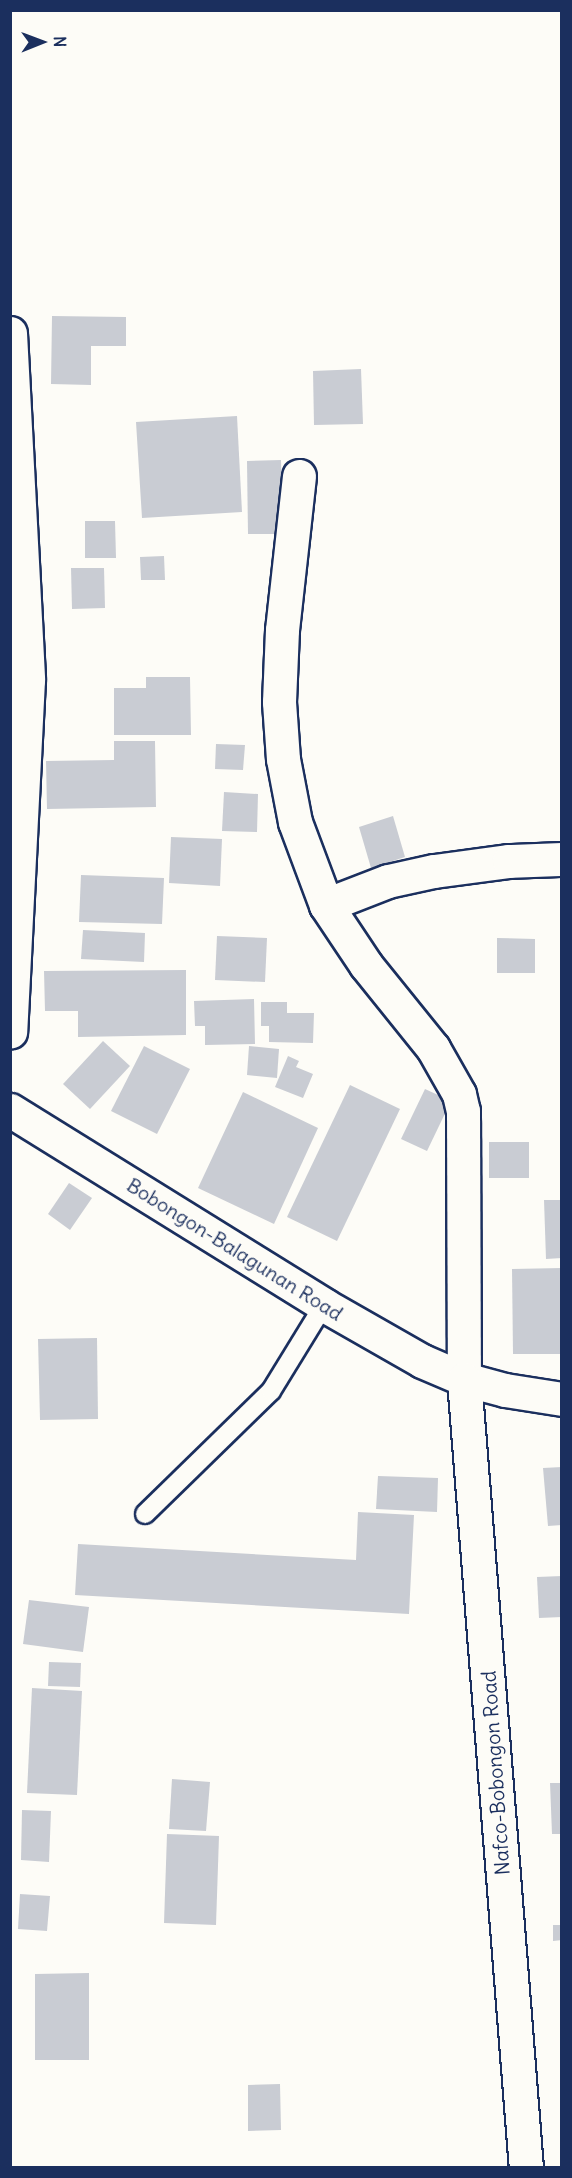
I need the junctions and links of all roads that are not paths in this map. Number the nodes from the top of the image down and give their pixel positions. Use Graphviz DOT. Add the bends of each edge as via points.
graph roads {
  1 [pos="10,333"];
  2 [pos="299,477"];
  3 [pos="561,859"];
  4 [pos="326,905"];
  5 [pos="10,1032"];
  6 [pos="10,1110"];
  7 [pos="324,1305"];
  8 [pos="464,1379"];
  9 [pos="561,1399"];
  10 [pos="145,1514"];
  11 [pos="526,2168"];
  1 -- 5 [label="street" via="28,680"];
  2 -- 4 [label="street, Nafco-Bobongon Road" via="282,630 279,702 283,759 295,822"];
  3 -- 4 [label="street" via="434,871 388,882"];
  4 -- 8 [label="street, Nafco-Bobongon Road" via="366,965 433,1048 459,1094 463,1112"];
  6 -- 7 [label="street, Bobongon-Balagunan Road"];
  7 -- 8 [label="street, Bobongon-Balagunan Road" via="422,1361"];
  7 -- 10 [label="lane" via="272,1390"];
  8 -- 9 [label="street, Bobongon-Balagunan Road"];
  8 -- 11 [label="street, Nafco-Bobongon Road"];
}
